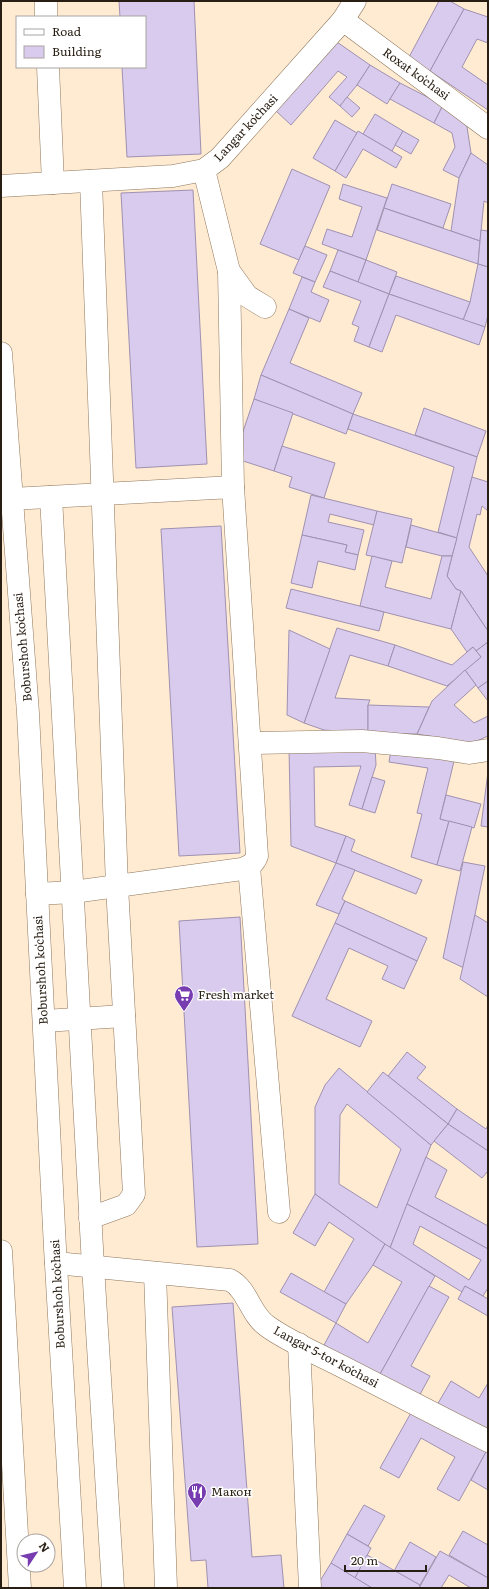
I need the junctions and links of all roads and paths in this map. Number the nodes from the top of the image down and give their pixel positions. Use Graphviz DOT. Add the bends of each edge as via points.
graph roads {
  1 [pos="46,1"];
  2 [pos="355,1"];
  3 [pos="46,16"];
  4 [pos="343,20"];
  5 [pos="48,68"];
  6 [pos="488,128"];
  7 [pos="204,170"];
  8 [pos="91,181"];
  9 [pos="53,183"];
  10 [pos="1,186"];
  11 [pos="229,271"];
  12 [pos="265,307"];
  13 [pos="1,353"];
  14 [pos="233,487"];
  15 [pos="103,494"];
  16 [pos="51,497"];
  17 [pos="11,499"];
  18 [pos="250,743"];
  19 [pos="488,750"];
  20 [pos="249,866"];
  21 [pos="117,886"];
  22 [pos="73,892"];
  23 [pos="37,894"];
  24 [pos="124,1016"];
  25 [pos="80,1019"];
  26 [pos="44,1021"];
  27 [pos="279,1212"];
  28 [pos="90,1218"];
  29 [pos="56,1263"];
  30 [pos="1,1264"];
  31 [pos="93,1266"];
  32 [pos="155,1273"];
  33 [pos="298,1344"];
  34 [pos="488,1441"];
  35 [pos="7,1473"];
  36 [pos="20,1588"];
  37 [pos="74,1588"];
  38 [pos="113,1588"];
  39 [pos="166,1588"];
  40 [pos="310,1588"];
  1 -- 3 [label="street"];
  2 -- 4 [label="street, Langar koʻchasi"];
  4 -- 6 [label="street, Roxat koʻchasi"];
  4 -- 7 [label="street, Langar koʻchasi" via="220,158"];
  5 -- 9 [label="street"];
  7 -- 8 [label="street, Langar koʻchasi" via="173,176"];
  7 -- 11 [label="street"];
  8 -- 9 [label="street, Langar koʻchasi"];
  8 -- 15 [label="street"];
  9 -- 10 [label="street, Langar koʻchasi"];
  11 -- 12 [label="street" via="247,296"];
  11 -- 14 [label="street"];
  13 -- 17 [label="street, Boburshoh koʻchasi"];
  14 -- 15 [label="street"];
  14 -- 18 [label="street"];
  15 -- 16 [label="street"];
  15 -- 21 [label="street"];
  16 -- 17 [label="street"];
  16 -- 22 [label="street"];
  17 -- 23 [label="street, Boburshoh koʻchasi" via="28,713"];
  18 -- 19 [label="street" via="362,741 469,753"];
  18 -- 20 [label="street" via="257,856"];
  20 -- 21 [label="street"];
  20 -- 27 [label="street"];
  21 -- 22 [label="street"];
  21 -- 24 [label="street"];
  22 -- 23 [label="street"];
  22 -- 25 [label="street"];
  23 -- 26 [label="street, Boburshoh koʻchasi"];
  24 -- 25 [label="street"];
  24 -- 28 [label="street" via="134,1194 126,1205"];
  25 -- 26 [label="street"];
  25 -- 28 [label="street"];
  26 -- 29 [label="street, Boburshoh koʻchasi"];
  28 -- 31 [label="street"];
  29 -- 31 [label="street, Langar 5-tor koʻchasi"];
  29 -- 37 [label="street, Boburshoh koʻchasi"];
  30 -- 35 [label="street"];
  31 -- 32 [label="street, Langar 5-tor koʻchasi"];
  31 -- 38 [label="street"];
  32 -- 33 [label="street, Langar 5-tor koʻchasi" via="230,1280 244,1291 249,1304 266,1326"];
  32 -- 39 [label="street"];
  33 -- 34 [label="street, Langar 5-tor koʻchasi"];
  33 -- 40 [label="street"];
  35 -- 36 [label="street"];
}
